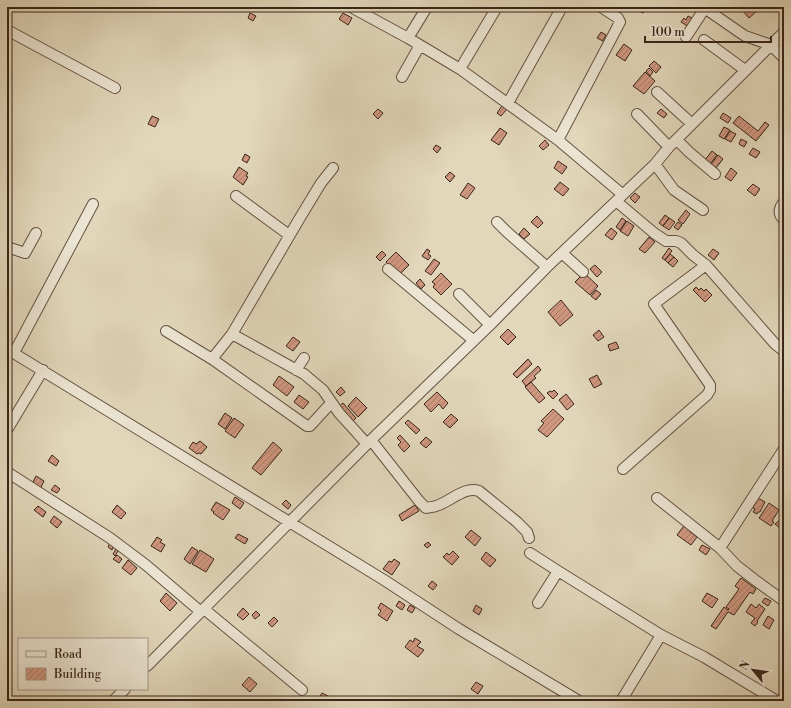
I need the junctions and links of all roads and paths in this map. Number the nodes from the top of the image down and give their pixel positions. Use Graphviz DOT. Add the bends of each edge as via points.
graph roads {
  1 [pos="352,7"];
  2 [pos="427,7"];
  3 [pos="497,7"];
  4 [pos="562,7"];
  5 [pos="601,7"];
  6 [pos="704,8"];
  7 [pos="7,30"];
  8 [pos="784,32"];
  9 [pos="686,37"];
  10 [pos="408,38"];
  11 [pos="704,40"];
  12 [pos="420,45"];
  13 [pos="770,45"];
  14 [pos="784,58"];
  15 [pos="460,69"];
  16 [pos="745,70"];
  17 [pos="402,77"];
  18 [pos="116,88"];
  19 [pos="657,92"];
  20 [pos="508,103"];
  21 [pos="637,114"];
  22 [pos="692,124"];
  23 [pos="558,140"];
  24 [pos="677,140"];
  25 [pos="669,147"];
  26 [pos="655,164"];
  27 [pos="333,168"];
  28 [pos="715,174"];
  29 [pos="236,196"];
  30 [pos="619,197"];
  31 [pos="784,202"];
  32 [pos="93,204"];
  33 [pos="703,210"];
  34 [pos="784,220"];
  35 [pos="497,222"];
  36 [pos="36,233"];
  37 [pos="289,235"];
  38 [pos="7,247"];
  39 [pos="562,253"];
  40 [pos="706,265"];
  41 [pos="547,267"];
  42 [pos="388,269"];
  43 [pos="583,272"];
  44 [pos="460,294"];
  45 [pos="490,325"];
  46 [pos="166,331"];
  47 [pos="232,334"];
  48 [pos="473,340"];
  49 [pos="784,350"];
  50 [pos="11,351"];
  51 [pos="304,358"];
  52 [pos="212,359"];
  53 [pos="43,370"];
  54 [pos="296,370"];
  55 [pos="331,403"];
  56 [pos="7,430"];
  57 [pos="369,442"];
  58 [pos="784,449"];
  59 [pos="623,468"];
  60 [pos="7,472"];
  61 [pos="657,498"];
  62 [pos="290,522"];
  63 [pos="529,538"];
  64 [pos="720,548"];
  65 [pos="530,553"];
  66 [pos="558,571"];
  67 [pos="784,601"];
  68 [pos="538,603"];
  69 [pos="202,611"];
  70 [pos="661,635"];
  71 [pos="148,665"];
  72 [pos="123,690"];
  73 [pos="302,690"];
  74 [pos="113,701"];
  75 [pos="579,701"];
  76 [pos="621,701"];
  77 [pos="777,701"];
  1 -- 10 [label="street"];
  2 -- 10 [label="street"];
  3 -- 15 [label="street"];
  4 -- 20 [label="street"];
  5 -- 23 [label="street" via="620,22"];
  6 -- 9 [label="street"];
  6 -- 13 [label="street" via="746,36"];
  7 -- 18 [label="street"];
  8 -- 13 [label="street"];
  10 -- 12 [label="street"];
  11 -- 16 [label="street"];
  12 -- 15 [label="street"];
  12 -- 17 [label="street"];
  13 -- 14 [label="street"];
  13 -- 16 [label="street"];
  15 -- 20 [label="street"];
  16 -- 22 [label="street"];
  19 -- 22 [label="street"];
  20 -- 23 [label="street"];
  21 -- 25 [label="street"];
  22 -- 24 [label="street"];
  23 -- 30 [label="street"];
  24 -- 25 [label="street"];
  24 -- 28 [label="street"];
  25 -- 26 [label="street"];
  26 -- 30 [label="street"];
  26 -- 33 [label="street" via="674,190"];
  27 -- 37 [label="street"];
  29 -- 37 [label="street"];
  30 -- 39 [label="street"];
  30 -- 40 [label="street" via="654,233 666,241 681,243"];
  31 -- 34 [label="street" via="779,214"];
  32 -- 50 [label="street"];
  35 -- 41 [label="street"];
  36 -- 38 [label="street" via="25,253"];
  37 -- 47 [label="street"];
  39 -- 41 [label="street"];
  39 -- 43 [label="street"];
  40 -- 49 [label="street" via="775,344"];
  40 -- 59 [label="street" via="654,304 710,385 710,390"];
  41 -- 45 [label="street"];
  42 -- 48 [label="street"];
  44 -- 45 [label="street"];
  45 -- 48 [label="street"];
  46 -- 52 [label="street"];
  47 -- 52 [label="street"];
  47 -- 54 [label="street"];
  48 -- 57 [label="street"];
  50 -- 53 [label="street"];
  51 -- 54 [label="street"];
  52 -- 55 [label="street" via="307,426 310,426"];
  53 -- 56 [label="street"];
  53 -- 62 [label="street"];
  54 -- 55 [label="street" via="323,390"];
  55 -- 57 [label="street"];
  57 -- 62 [label="street"];
  57 -- 63 [label="street" via="426,508 465,492 479,491 527,532"];
  58 -- 64 [label="street"];
  60 -- 69 [label="street" via="110,538"];
  61 -- 64 [label="street"];
  62 -- 69 [label="street"];
  62 -- 75 [label="street"];
  64 -- 67 [label="street" via="749,576"];
  65 -- 66 [label="street"];
  66 -- 68 [label="street"];
  66 -- 70 [label="street"];
  69 -- 71 [label="street"];
  69 -- 73 [label="street"];
  70 -- 76 [label="street"];
  70 -- 77 [label="street" via="704,657"];
  72 -- 74 [label="street"];
}
